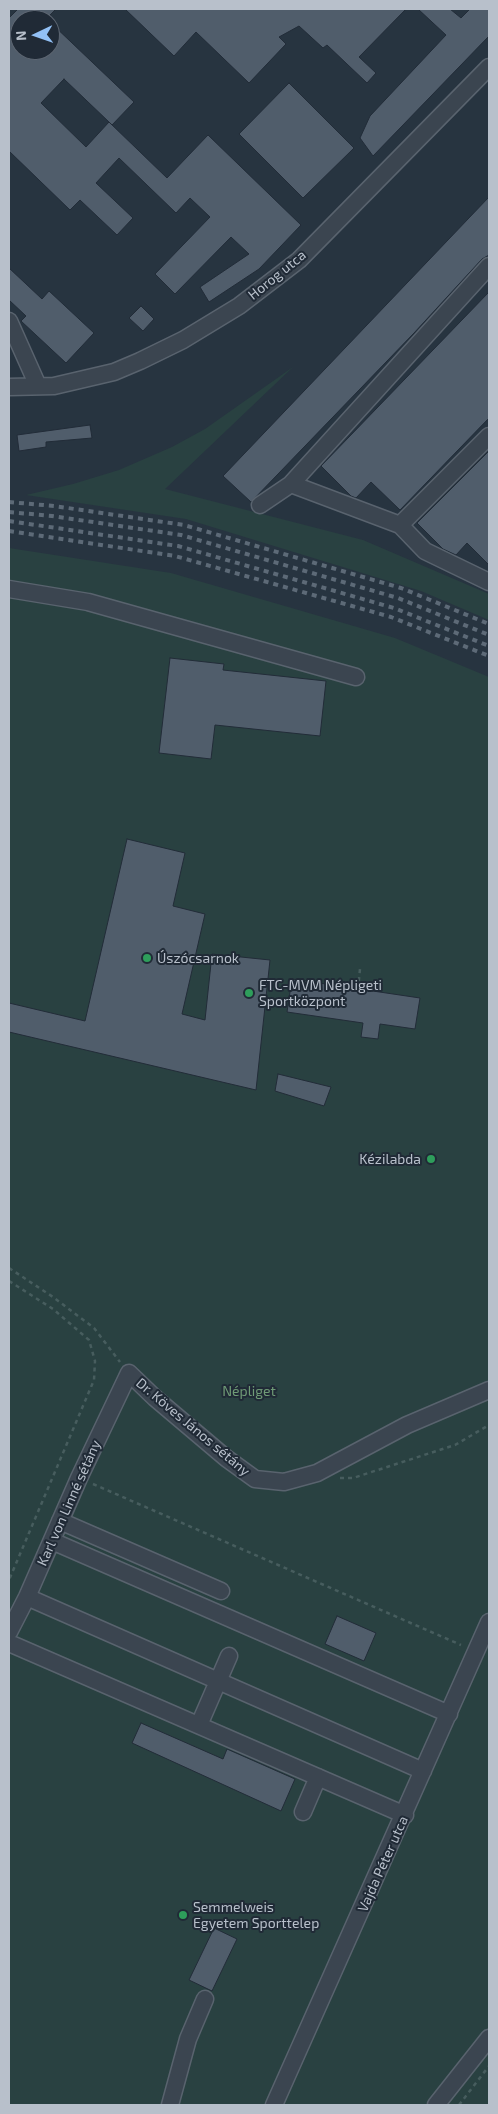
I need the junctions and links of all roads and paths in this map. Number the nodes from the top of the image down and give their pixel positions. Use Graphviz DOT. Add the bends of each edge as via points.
graph roads {
  1 [pos="489,67"];
  2 [pos="489,266"];
  3 [pos="9,321"];
  4 [pos="38,386"];
  5 [pos="9,387"];
  6 [pos="489,436"];
  7 [pos="291,484"];
  8 [pos="260,505"];
  9 [pos="400,525"];
  10 [pos="489,582"];
  11 [pos="9,589"];
  12 [pos="356,676"];
  13 [pos="360,969"];
  14 [pos="358,988"];
  15 [pos="9,1268"];
  16 [pos="9,1281"];
  17 [pos="129,1373"];
  18 [pos="489,1390"];
  19 [pos="489,1425"];
  20 [pos="317,1473"];
  21 [pos="79,1478"];
  22 [pos="60,1521"];
  23 [pos="52,1542"];
  24 [pos="9,1580"];
  25 [pos="195,1580"];
  26 [pos="221,1592"];
  27 [pos="27,1597"];
  28 [pos="187,1600"];
  29 [pos="489,1622"];
  30 [pos="9,1632"];
  31 [pos="9,1643"];
  32 [pos="477,1652"];
  33 [pos="229,1656"];
  34 [pos="218,1682"];
  35 [pos="449,1714"];
  36 [pos="199,1725"];
  37 [pos="423,1771"];
  38 [pos="318,1777"];
  39 [pos="303,1812"];
  40 [pos="405,1814"];
  41 [pos="205,1999"];
  42 [pos="489,2038"];
  43 [pos="489,2066"];
  44 [pos="170,2105"];
  45 [pos="274,2105"];
  46 [pos="436,2105"];
  47 [pos="459,2105"];
  1 -- 4 [label="street, Horog utca" via="299,260 239,306 140,362 69,383"];
  2 -- 7 [label="street"];
  3 -- 4 [label="street"];
  4 -- 5 [label="street, Horog utca"];
  6 -- 9 [label="street"];
  7 -- 8 [label="street"];
  7 -- 9 [label="street"];
  9 -- 10 [label="street" via="425,551"];
  11 -- 12 [label="street" via="88,602"];
  13 -- 14 [label="path"];
  15 -- 17 [label="path, Dr. Köves János sétány" via="94,1328"];
  16 -- 24 [label="path" via="53,1309 89,1340 95,1361 94,1380"];
  17 -- 20 [label="street, Dr. Köves János sétány" via="226,1458 255,1479 284,1482"];
  17 -- 21 [label="street, Karl von Linné sétány"];
  18 -- 20 [label="street, Dr. Köves János sétány" via="407,1425"];
  19 -- 20 [label="path" via="455,1445 353,1478"];
  21 -- 22 [label="street, Karl von Linné sétány"];
  21 -- 32 [label="path"];
  22 -- 23 [label="street, Karl von Linné sétány"];
  22 -- 25 [label="street"];
  23 -- 27 [label="street, Karl von Linné sétány"];
  23 -- 28 [label="street"];
  25 -- 26 [label="street"];
  25 -- 28 [label="street"];
  27 -- 30 [label="street, Karl von Linné sétány"];
  27 -- 34 [label="street"];
  28 -- 35 [label="street"];
  29 -- 32 [label="street, Vajda Péter utca"];
  31 -- 36 [label="street"];
  32 -- 35 [label="street, Vajda Péter utca"];
  33 -- 34 [label="street"];
  34 -- 36 [label="street"];
  34 -- 37 [label="street"];
  35 -- 37 [label="street, Vajda Péter utca"];
  36 -- 38 [label="street"];
  37 -- 40 [label="street, Vajda Péter utca"];
  38 -- 39 [label="street"];
  38 -- 40 [label="street"];
  40 -- 45 [label="street, Vajda Péter utca"];
  41 -- 44 [label="street" via="188,2039"];
  42 -- 46 [label="street"];
  43 -- 47 [label="path"];
}
